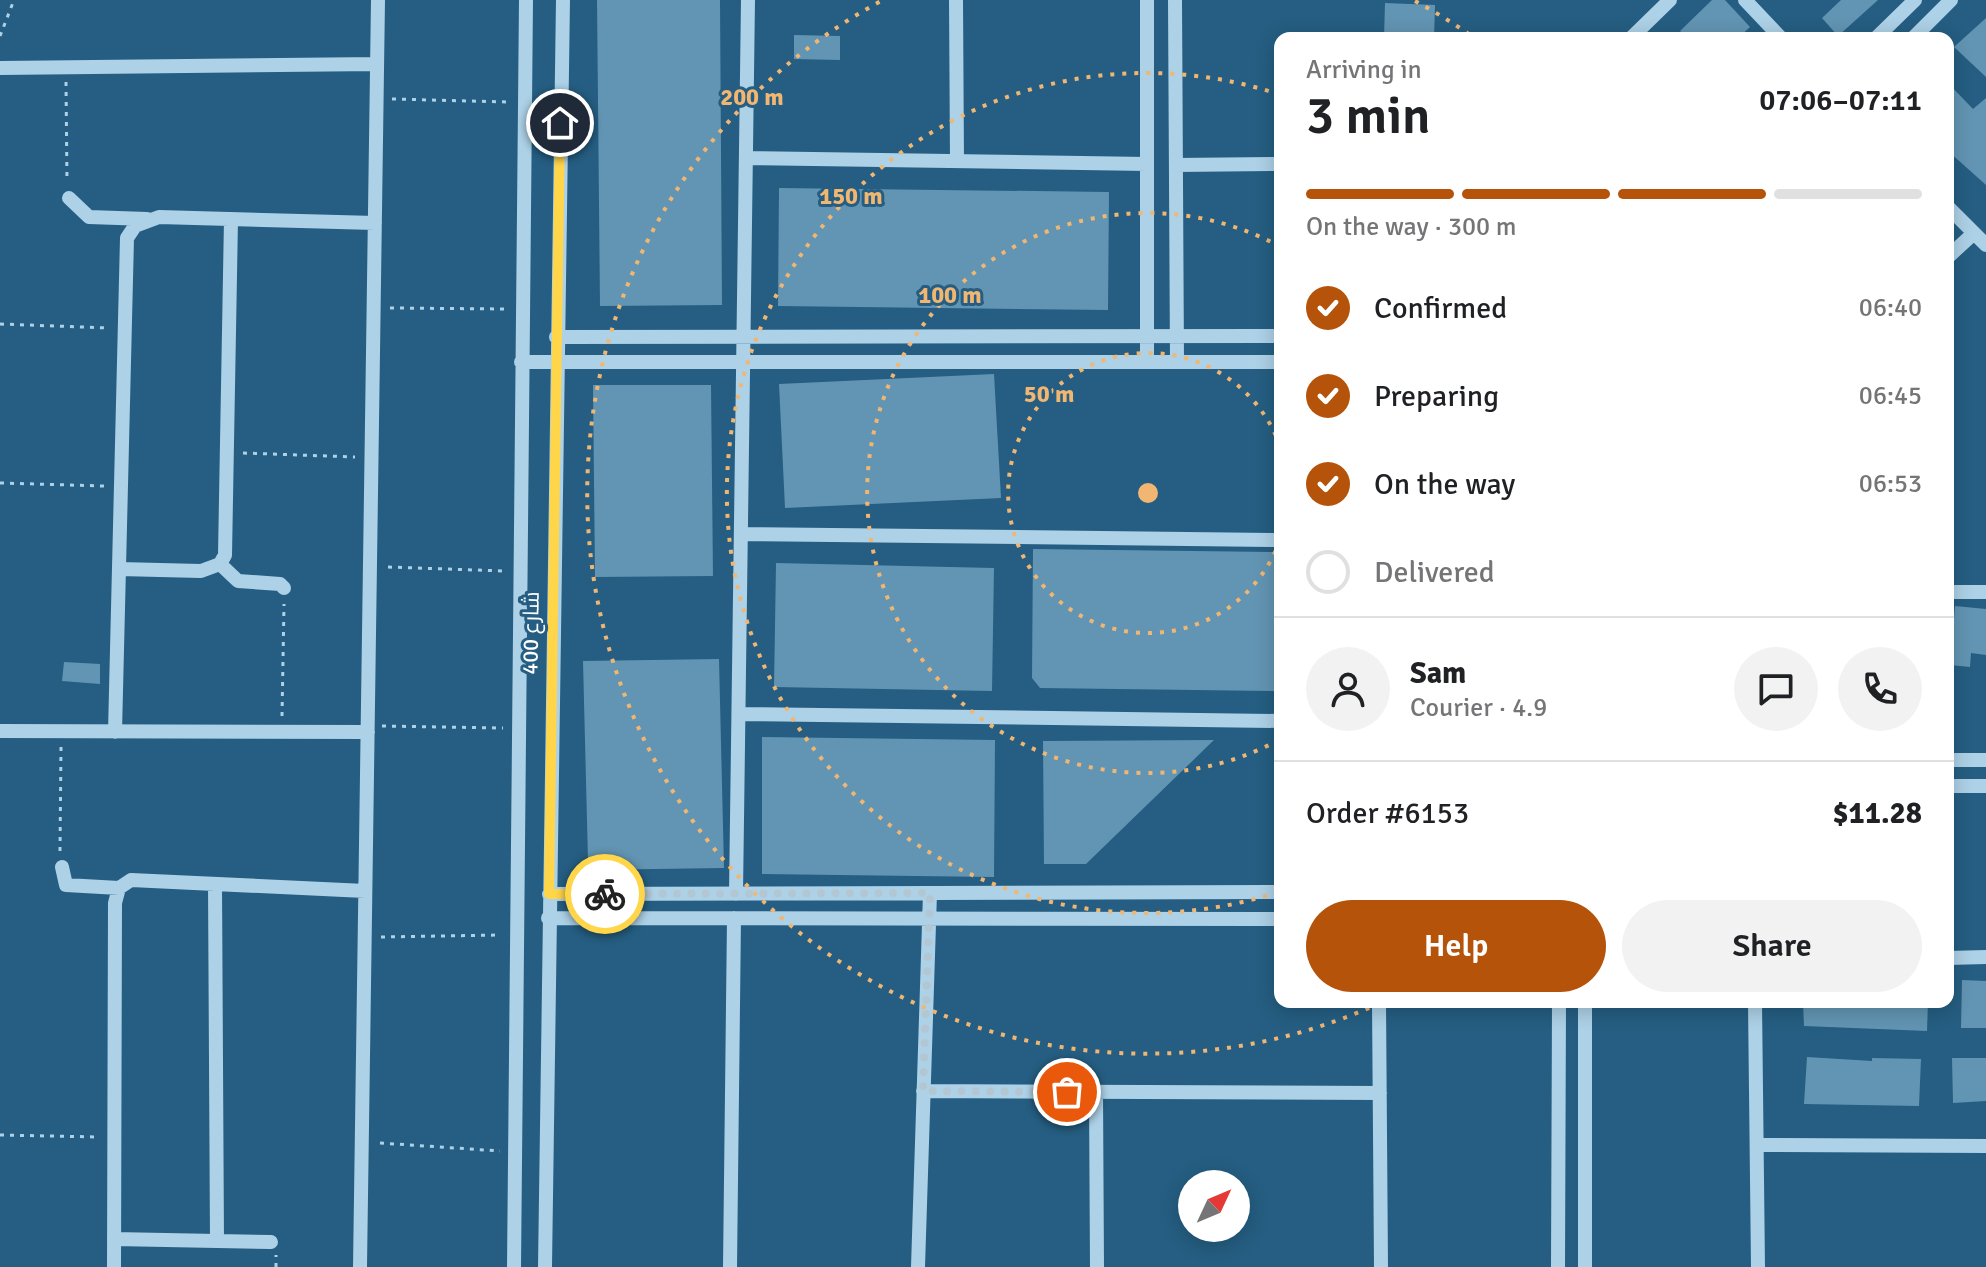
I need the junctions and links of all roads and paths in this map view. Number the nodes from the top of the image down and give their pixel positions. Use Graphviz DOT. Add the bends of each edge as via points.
graph roads {
  1 [pos="14,0"];
  2 [pos="378,0"];
  3 [pos="526,0"];
  4 [pos="563,0"];
  5 [pos="748,0"];
  6 [pos="956,0"];
  7 [pos="1147,0"];
  8 [pos="1175,0"];
  9 [pos="1670,0"];
  10 [pos="1745,0"];
  11 [pos="1915,0"];
  12 [pos="1951,0"];
  13 [pos="1637,32"];
  14 [pos="1775,32"];
  15 [pos="1882,32"];
  16 [pos="1919,32"];
  17 [pos="0,36"];
  18 [pos="377,64"];
  19 [pos="0,68"];
  20 [pos="65,68"];
  21 [pos="377,98"];
  22 [pos="524,102"];
  23 [pos="746,158"];
  24 [pos="957,161"];
  25 [pos="1147,164"];
  26 [pos="1274,164"];
  27 [pos="1176,165"];
  28 [pos="69,198"];
  29 [pos="1954,213"];
  30 [pos="147,219"];
  31 [pos="231,219"];
  32 [pos="375,223"];
  33 [pos="1974,233"];
  34 [pos="1986,245"];
  35 [pos="1954,251"];
  36 [pos="374,308"];
  37 [pos="522,309"];
  38 [pos="0,324"];
  39 [pos="124,329"];
  40 [pos="1148,336"];
  41 [pos="1177,336"];
  42 [pos="1274,336"];
  43 [pos="556,337"];
  44 [pos="744,337"];
  45 [pos="521,362"];
  46 [pos="555,362"];
  47 [pos="744,362"];
  48 [pos="1147,362"];
  49 [pos="1177,362"];
  50 [pos="1274,362"];
  51 [pos="227,453"];
  52 [pos="372,457"];
  53 [pos="0,483"];
  54 [pos="120,487"];
  55 [pos="741,534"];
  56 [pos="1274,540"];
  57 [pos="220,564"];
  58 [pos="370,567"];
  59 [pos="119,569"];
  60 [pos="520,571"];
  61 [pos="284,588"];
  62 [pos="1954,592"];
  63 [pos="1986,592"];
  64 [pos="739,714"];
  65 [pos="1274,721"];
  66 [pos="519,728"];
  67 [pos="368,729"];
  68 [pos="0,731"];
  69 [pos="61,731"];
  70 [pos="115,732"];
  71 [pos="282,732"];
  72 [pos="1954,760"];
  73 [pos="1986,760"];
  74 [pos="1954,786"];
  75 [pos="1986,786"];
  76 [pos="61,860"];
  77 [pos="215,884"];
  78 [pos="119,888"];
  79 [pos="365,891"];
  80 [pos="1274,892"];
  81 [pos="930,893"];
  82 [pos="549,894"];
  83 [pos="736,894"];
  84 [pos="548,918"];
  85 [pos="734,918"];
  86 [pos="929,918"];
  87 [pos="1274,919"];
  88 [pos="517,935"];
  89 [pos="365,937"];
  90 [pos="1986,957"];
  91 [pos="1954,958"];
  92 [pos="1379,1008"];
  93 [pos="1559,1008"];
  94 [pos="1585,1008"];
  95 [pos="1755,1008"];
  96 [pos="923,1091"];
  97 [pos="1096,1092"];
  98 [pos="1380,1093"];
  99 [pos="0,1135"];
  100 [pos="115,1137"];
  101 [pos="362,1142"];
  102 [pos="1757,1145"];
  103 [pos="1986,1146"];
  104 [pos="515,1152"];
  105 [pos="114,1239"];
  106 [pos="217,1241"];
  107 [pos="271,1242"];
  108 [pos="114,1267"];
  109 [pos="360,1267"];
  110 [pos="514,1267"];
  111 [pos="545,1267"];
  112 [pos="730,1267"];
  113 [pos="918,1267"];
  114 [pos="1097,1267"];
  115 [pos="1381,1267"];
  116 [pos="1558,1267"];
  117 [pos="1585,1267"];
  118 [pos="1758,1267"];
  1 -- 17 [label="path"];
  2 -- 18 [label="street"];
  3 -- 22 [label="street, شارع 400"];
  4 -- 43 [label="street, شارع 400"];
  5 -- 23 [label="street"];
  6 -- 24 [label="street"];
  7 -- 25 [label="street"];
  8 -- 27 [label="street"];
  9 -- 13 [label="street"];
  10 -- 14 [label="street"];
  11 -- 15 [label="street"];
  12 -- 16 [label="street"];
  18 -- 20 [label="street"];
  18 -- 21 [label="street"];
  19 -- 20 [label="street"];
  20 -- 28 [label="path"];
  21 -- 22 [label="path"];
  21 -- 32 [label="street"];
  22 -- 37 [label="street, شارع 400"];
  23 -- 24 [label="street"];
  23 -- 44 [label="street"];
  24 -- 25 [label="street"];
  25 -- 40 [label="street"];
  26 -- 27 [label="street"];
  27 -- 41 [label="street"];
  28 -- 30 [label="street" via="89,217"];
  29 -- 33 [label="street"];
  30 -- 31 [label="street"];
  30 -- 39 [label="street" via="127,238"];
  31 -- 32 [label="street"];
  31 -- 51 [label="street"];
  32 -- 36 [label="street"];
  33 -- 34 [label="street"];
  33 -- 35 [label="street"];
  36 -- 37 [label="path"];
  36 -- 52 [label="street"];
  37 -- 45 [label="street, شارع 400"];
  38 -- 39 [label="path"];
  39 -- 54 [label="street"];
  40 -- 41 [label="street"];
  40 -- 44 [label="street"];
  40 -- 48 [label="street"];
  41 -- 42 [label="street"];
  41 -- 49 [label="street"];
  43 -- 44 [label="street"];
  43 -- 46 [label="street, شارع 400"];
  44 -- 47 [label="street"];
  45 -- 46 [label="street"];
  45 -- 60 [label="street, شارع 400"];
  46 -- 47 [label="street"];
  46 -- 82 [label="street, شارع 400"];
  47 -- 48 [label="street"];
  47 -- 55 [label="street"];
  48 -- 49 [label="street"];
  49 -- 50 [label="street"];
  51 -- 52 [label="path"];
  51 -- 57 [label="street" via="226,545"];
  52 -- 58 [label="street"];
  53 -- 54 [label="path"];
  54 -- 59 [label="street"];
  55 -- 56 [label="street"];
  55 -- 64 [label="street"];
  57 -- 59 [label="street" via="201,571"];
  57 -- 61 [label="street" via="238,581"];
  58 -- 60 [label="path"];
  58 -- 67 [label="street"];
  59 -- 70 [label="street"];
  60 -- 66 [label="street, شارع 400"];
  61 -- 71 [label="path"];
  62 -- 63 [label="street"];
  64 -- 65 [label="street"];
  64 -- 83 [label="street"];
  66 -- 67 [label="path"];
  66 -- 88 [label="street, شارع 400"];
  67 -- 71 [label="street"];
  67 -- 79 [label="street"];
  68 -- 69 [label="street"];
  69 -- 70 [label="street"];
  69 -- 76 [label="path"];
  70 -- 71 [label="street"];
  72 -- 73 [label="street"];
  74 -- 75 [label="street"];
  76 -- 78 [label="street" via="66,885"];
  77 -- 78 [label="street" via="131,880"];
  77 -- 79 [label="street"];
  77 -- 106 [label="street"];
  78 -- 100 [label="street"];
  79 -- 89 [label="street"];
  80 -- 81 [label="street"];
  81 -- 83 [label="street"];
  81 -- 86 [label="street"];
  82 -- 83 [label="street"];
  82 -- 84 [label="street, شارع 400"];
  84 -- 85 [label="street"];
  84 -- 111 [label="street, شارع 400"];
  85 -- 86 [label="street"];
  85 -- 112 [label="street"];
  86 -- 87 [label="street"];
  86 -- 96 [label="street"];
  88 -- 89 [label="path"];
  88 -- 104 [label="street, شارع 400"];
  89 -- 101 [label="street"];
  90 -- 91 [label="street"];
  92 -- 98 [label="street"];
  93 -- 116 [label="street"];
  94 -- 117 [label="street"];
  95 -- 102 [label="street"];
  96 -- 97 [label="street"];
  96 -- 113 [label="street"];
  97 -- 98 [label="street"];
  97 -- 114 [label="street"];
  98 -- 115 [label="street"];
  99 -- 100 [label="path"];
  100 -- 105 [label="street"];
  101 -- 104 [label="path"];
  101 -- 109 [label="street"];
  102 -- 103 [label="street"];
  102 -- 118 [label="street"];
  104 -- 110 [label="street, شارع 400"];
  105 -- 106 [label="street"];
  105 -- 108 [label="street"];
  106 -- 107 [label="street"];
}
